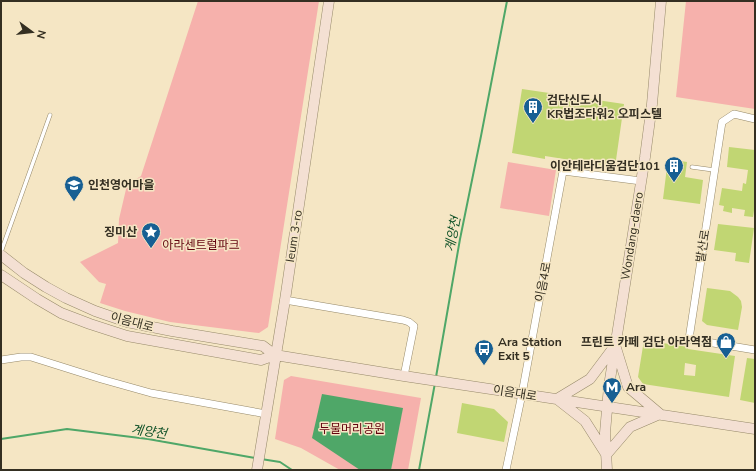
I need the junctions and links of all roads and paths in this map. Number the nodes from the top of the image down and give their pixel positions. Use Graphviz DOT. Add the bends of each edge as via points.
graph roads {
  1 [pos="329,1"];
  2 [pos="661,1"];
  3 [pos="50,115"];
  4 [pos="755,119"];
  5 [pos="692,167"];
  6 [pos="715,170"];
  7 [pos="641,181"];
  8 [pos="1,254"];
  9 [pos="1,275"];
  10 [pos="284,300"];
  11 [pos="615,346"];
  12 [pos="755,350"];
  13 [pos="276,355"];
  14 [pos="1,360"];
  15 [pos="404,376"];
  16 [pos="522,394"];
  17 [pos="557,399"];
  18 [pos="607,406"];
  19 [pos="266,414"];
  20 [pos="660,414"];
  21 [pos="755,429"];
  22 [pos="606,455"];
  23 [pos="257,470"];
  24 [pos="506,470"];
  25 [pos="607,470"];
  1 -- 10 [label="main road, Ieum 3-ro"];
  2 -- 7 [label="main road, Wondang-daero" via="652,102"];
  3 -- 8 [label="lane"];
  4 -- 6 [label="street, 발산로" via="734,114 722,122"];
  5 -- 6 [label="lane"];
  6 -- 12 [label="street, 발산로" via="689,339"];
  7 -- 11 [label="main road, Wondang-daero"];
  7 -- 16 [label="street, 이음4로" via="564,171"];
  8 -- 13 [label="main road, 이음대로" via="46,287 95,311 127,322 172,332 263,346"];
  9 -- 13 [label="main road, 이음대로" via="61,312 127,336 262,360"];
  10 -- 13 [label="main road, Ieum 3-ro"];
  10 -- 15 [label="street" via="409,322 414,326"];
  11 -- 17 [label="main road" via="590,379"];
  11 -- 18 [label="main road, Wondang-daero"];
  11 -- 20 [label="main road" via="628,387"];
  13 -- 15 [label="main road, 이음대로"];
  13 -- 19 [label="main road, Ieum 3-ro"];
  14 -- 19 [label="street" via="31,357 151,393"];
  15 -- 16 [label="main road, 이음대로"];
  16 -- 17 [label="main road, 이음대로"];
  16 -- 24 [label="street, 이음4로"];
  17 -- 18 [label="main road, 이음대로"];
  17 -- 22 [label="main road" via="585,421"];
  18 -- 20 [label="main road, 이음대로"];
  18 -- 22 [label="main road, Wondang-daero"];
  19 -- 23 [label="main road, Ieum 3-ro"];
  20 -- 21 [label="main road, 이음대로"];
  20 -- 22 [label="main road" via="630,427"];
  22 -- 25 [label="main road, Wondang-daero"];
}
